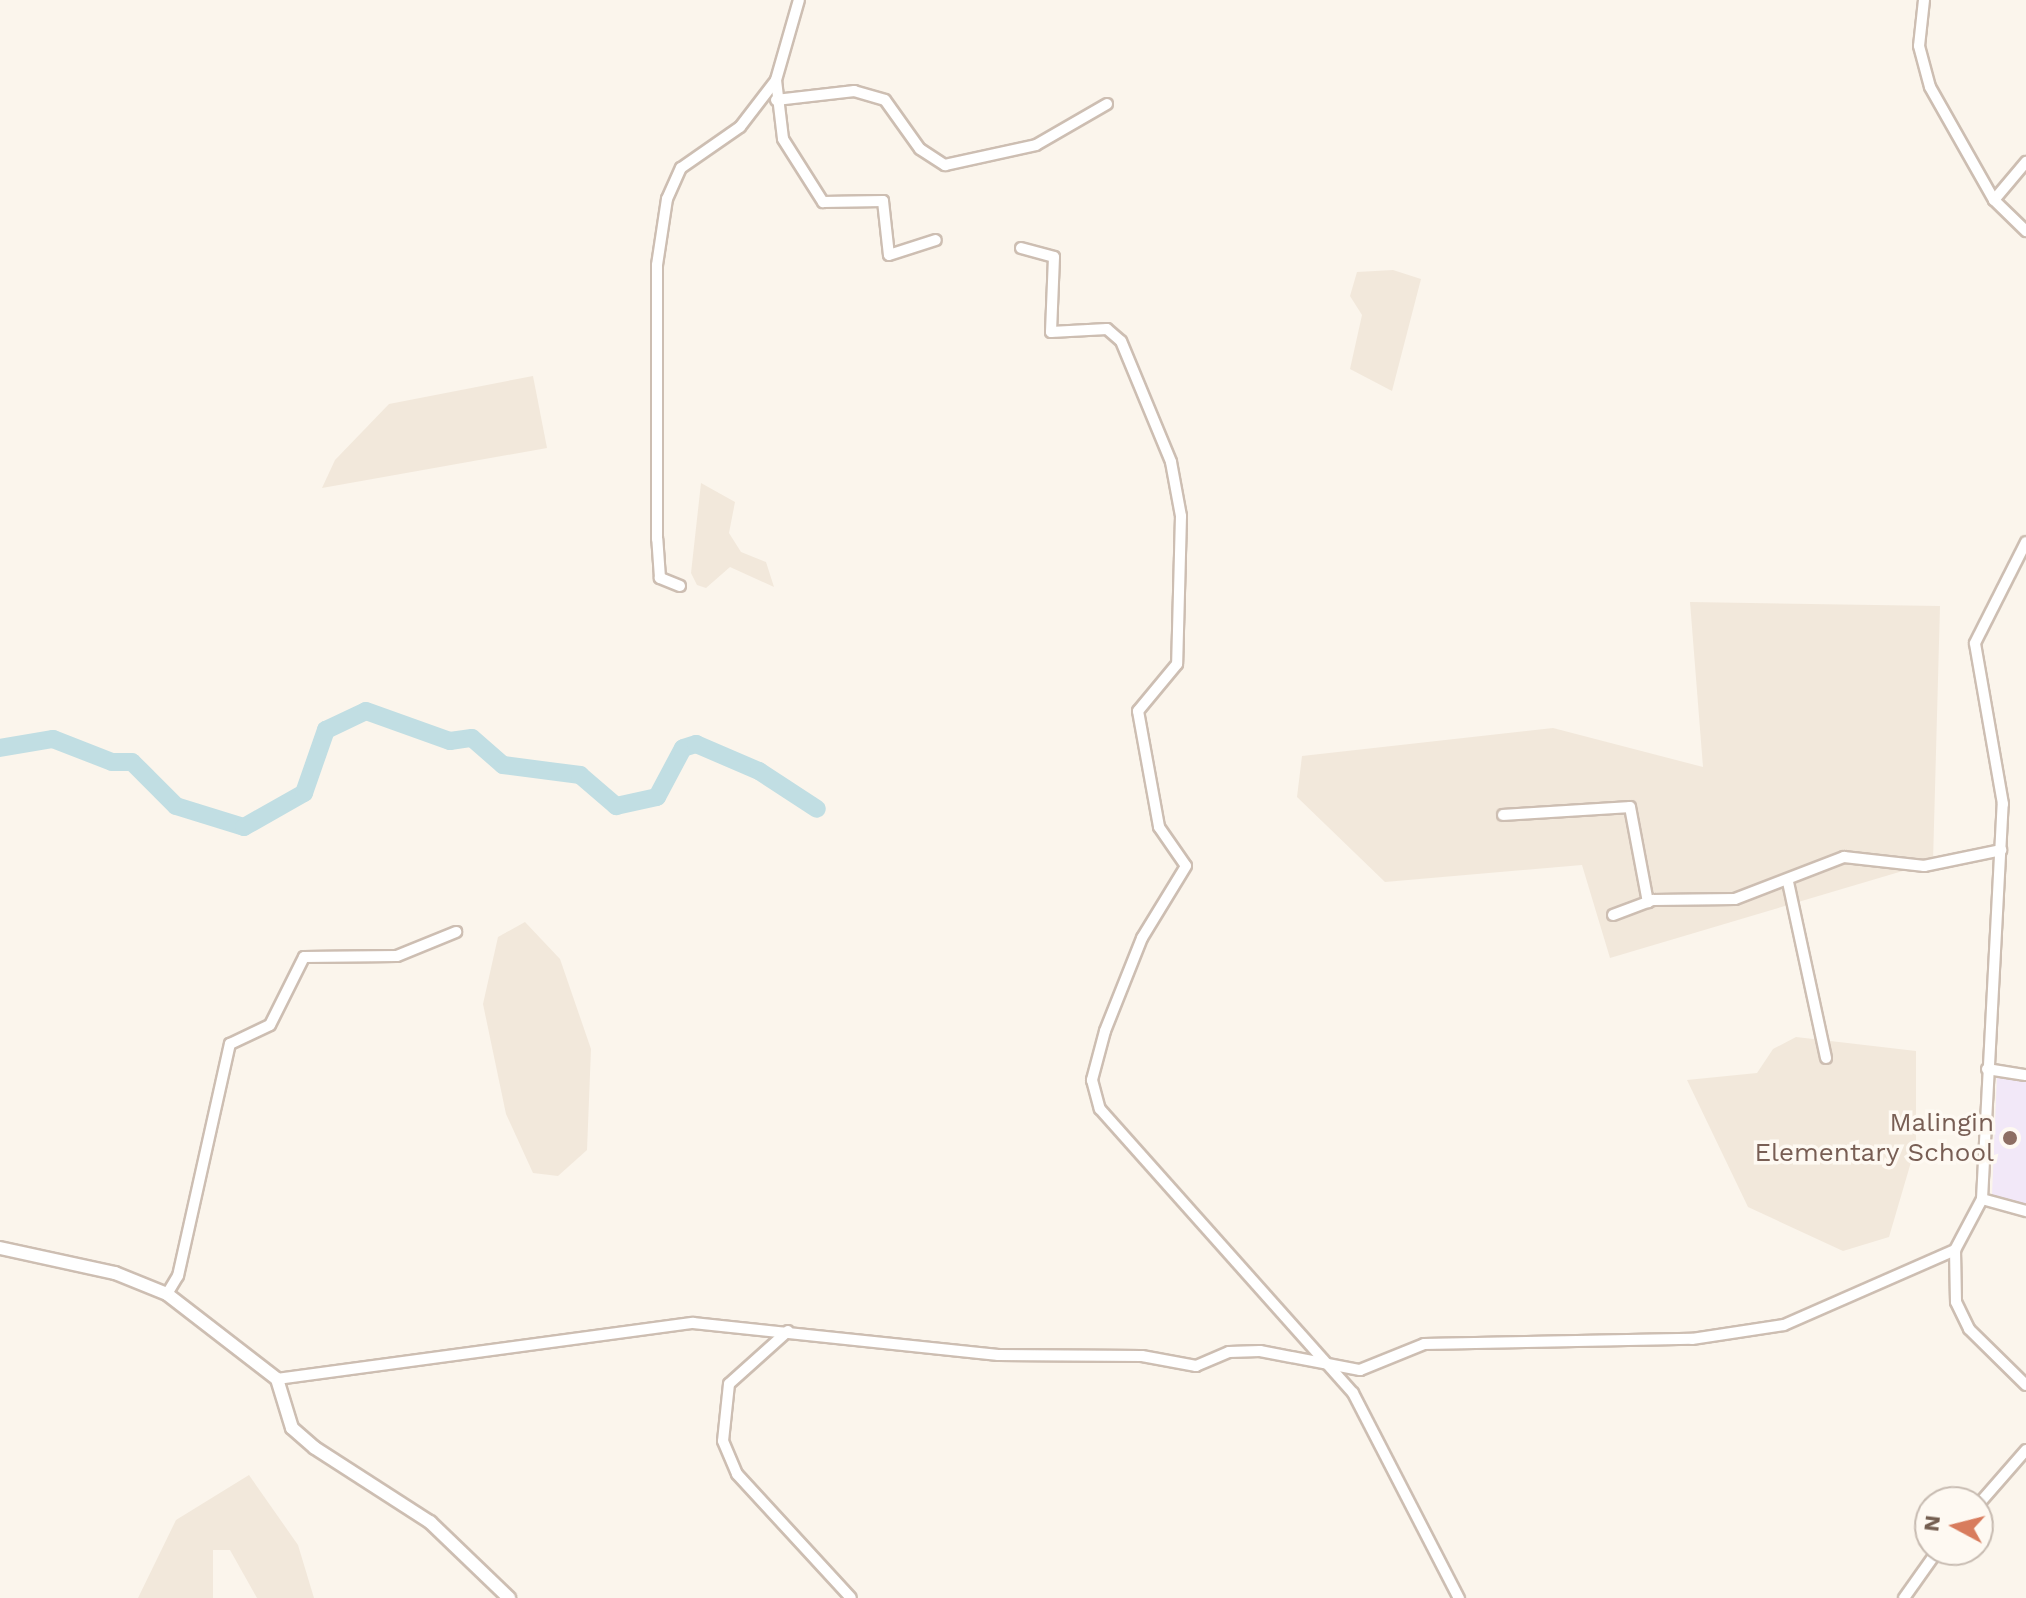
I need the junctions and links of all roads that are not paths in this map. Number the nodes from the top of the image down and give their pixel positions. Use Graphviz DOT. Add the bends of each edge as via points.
graph roads {
  1 [pos="799,0"];
  2 [pos="1924,0"];
  3 [pos="776,80"];
  4 [pos="776,100"];
  5 [pos="1107,104"];
  6 [pos="2026,162"];
  7 [pos="1994,200"];
  8 [pos="2026,231"];
  9 [pos="936,240"];
  10 [pos="1021,248"];
  11 [pos="2026,542"];
  12 [pos="680,586"];
  13 [pos="1503,815"];
  14 [pos="2001,850"];
  15 [pos="1788,882"];
  16 [pos="1648,902"];
  17 [pos="1613,915"];
  18 [pos="456,932"];
  19 [pos="1826,1058"];
  20 [pos="1987,1069"];
  21 [pos="2026,1075"];
  22 [pos="1982,1199"];
  23 [pos="2026,1211"];
  24 [pos="0,1248"];
  25 [pos="1955,1250"];
  26 [pos="167,1294"];
  27 [pos="788,1331"];
  28 [pos="1335,1369"];
  29 [pos="277,1379"];
  30 [pos="2026,1385"];
  31 [pos="2026,1450"];
  32 [pos="1994,1487"];
  33 [pos="1927,1566"];
  34 [pos="509,1598"];
  35 [pos="851,1598"];
  36 [pos="1459,1598"];
  37 [pos="1904,1598"];
  1 -- 3 [label="street"];
  2 -- 7 [label="street" via="1919,46 1930,87"];
  3 -- 4 [label="street"];
  3 -- 12 [label="street" via="740,127 681,168 667,199 657,265 657,539 660,578"];
  4 -- 5 [label="street" via="854,91 885,100 920,149 945,165 1036,145"];
  4 -- 9 [label="street" via="795,166 823,202 883,201 889,206 889,255"];
  6 -- 7 [label="street"];
  7 -- 8 [label="street"];
  10 -- 28 [label="street" via="1054,257 1051,332 1107,329 1121,341 1171,462 1181,516 1177,664 1138,711 1159,827 1186,866 1142,938 1092,1080 1120,1138 1288,1327"];
  11 -- 14 [label="street" via="1975,643 2003,804"];
  13 -- 16 [label="street" via="1630,807"];
  14 -- 15 [label="street" via="1924,866 1844,857"];
  14 -- 20 [label="street"];
  15 -- 16 [label="street" via="1735,899"];
  15 -- 19 [label="street"];
  16 -- 17 [label="street"];
  18 -- 26 [label="street" via="397,956 304,957 270,1025 230,1044 178,1276"];
  20 -- 21 [label="street"];
  20 -- 22 [label="street"];
  22 -- 23 [label="street"];
  22 -- 25 [label="street"];
  24 -- 26 [label="street" via="115,1273"];
  25 -- 28 [label="street" via="1784,1325 1692,1339 1424,1344 1360,1370"];
  25 -- 30 [label="street" via="1956,1302 1969,1329"];
  26 -- 29 [label="street"];
  27 -- 28 [label="street" via="998,1355 1142,1356 1196,1366 1229,1352 1260,1351"];
  27 -- 29 [label="street" via="693,1323"];
  27 -- 35 [label="street" via="729,1384 723,1441 737,1474"];
  28 -- 36 [label="street"];
  29 -- 34 [label="street" via="292,1428 430,1522"];
  31 -- 32 [label="street"];
  33 -- 37 [label="street"];
}
